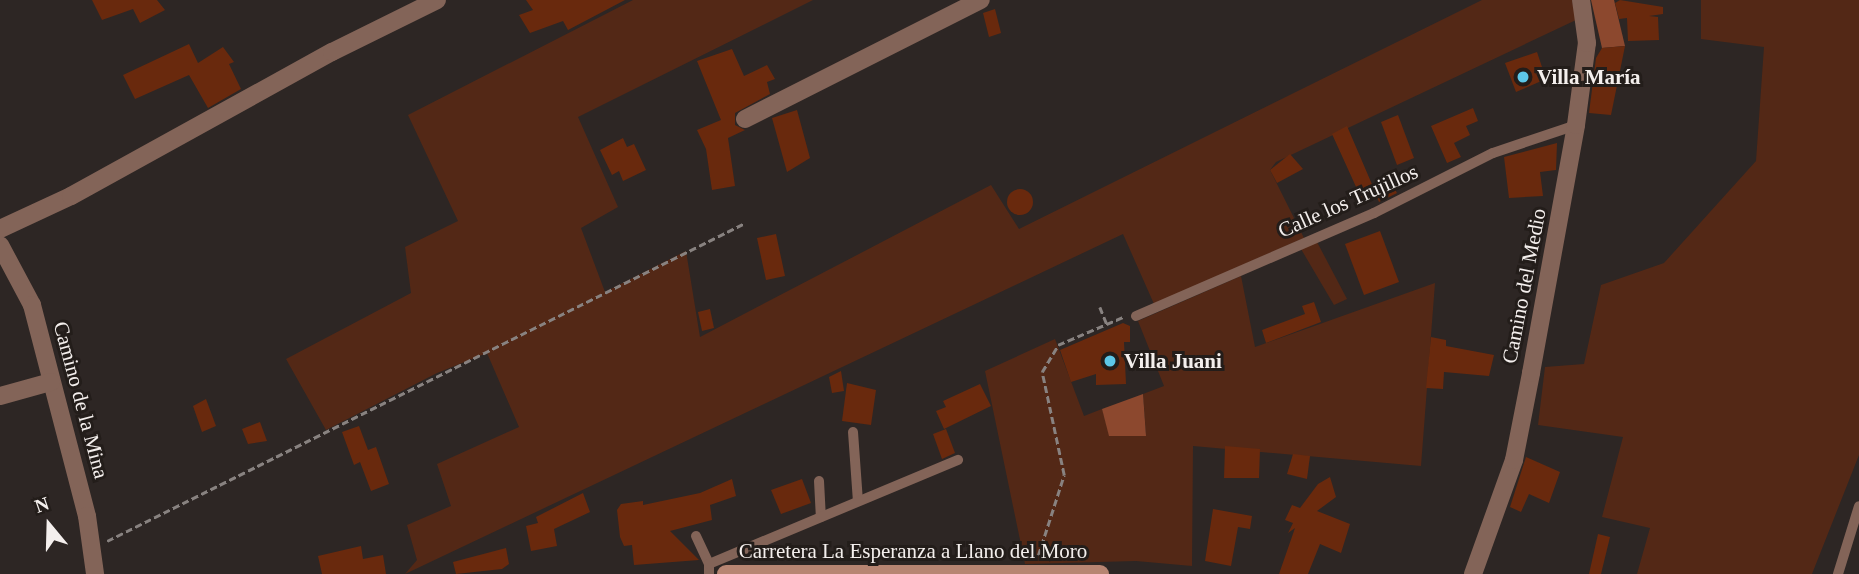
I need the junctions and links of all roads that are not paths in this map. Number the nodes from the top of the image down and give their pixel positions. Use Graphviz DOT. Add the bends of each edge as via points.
graph roads {
  1 [pos="437,0"];
  2 [pos="981,0"];
  3 [pos="1581,0"];
  4 [pos="745,119"];
  5 [pos="1576,125"];
  6 [pos="0,229"];
  7 [pos="0,245"];
  8 [pos="1136,316"];
  9 [pos="51,382"];
  10 [pos="0,396"];
  11 [pos="853,432"];
  12 [pos="958,460"];
  13 [pos="819,481"];
  14 [pos="858,501"];
  15 [pos="1859,506"];
  16 [pos="821,517"];
  17 [pos="696,536"];
  18 [pos="709,569"];
  19 [pos="95,574"];
  20 [pos="726,574"];
  21 [pos="1100,574"];
  22 [pos="1473,574"];
  23 [pos="1838,574"];
  1 -- 6 [label="street" via="332,52 71,196"];
  2 -- 4 [label="street"];
  3 -- 5 [label="street, Camino del Medio" via="1587,43"];
  5 -- 8 [label="lane, Calle los Trujillos" via="1493,153 1374,213"];
  5 -- 22 [label="street, Camino del Medio" via="1514,460"];
  7 -- 9 [label="street, Camino de la Mina" via="32,305"];
  9 -- 10 [label="street"];
  9 -- 19 [label="street, Camino de la Mina"];
  11 -- 14 [label="lane"];
  12 -- 14 [label="lane"];
  13 -- 16 [label="lane"];
  14 -- 16 [label="lane"];
  15 -- 23 [label="lane"];
  16 -- 18 [label="lane"];
  17 -- 18 [label="lane"];
  20 -- 21 [label="main road, Carretera La Esperanza a Llano del Moro"];
}
